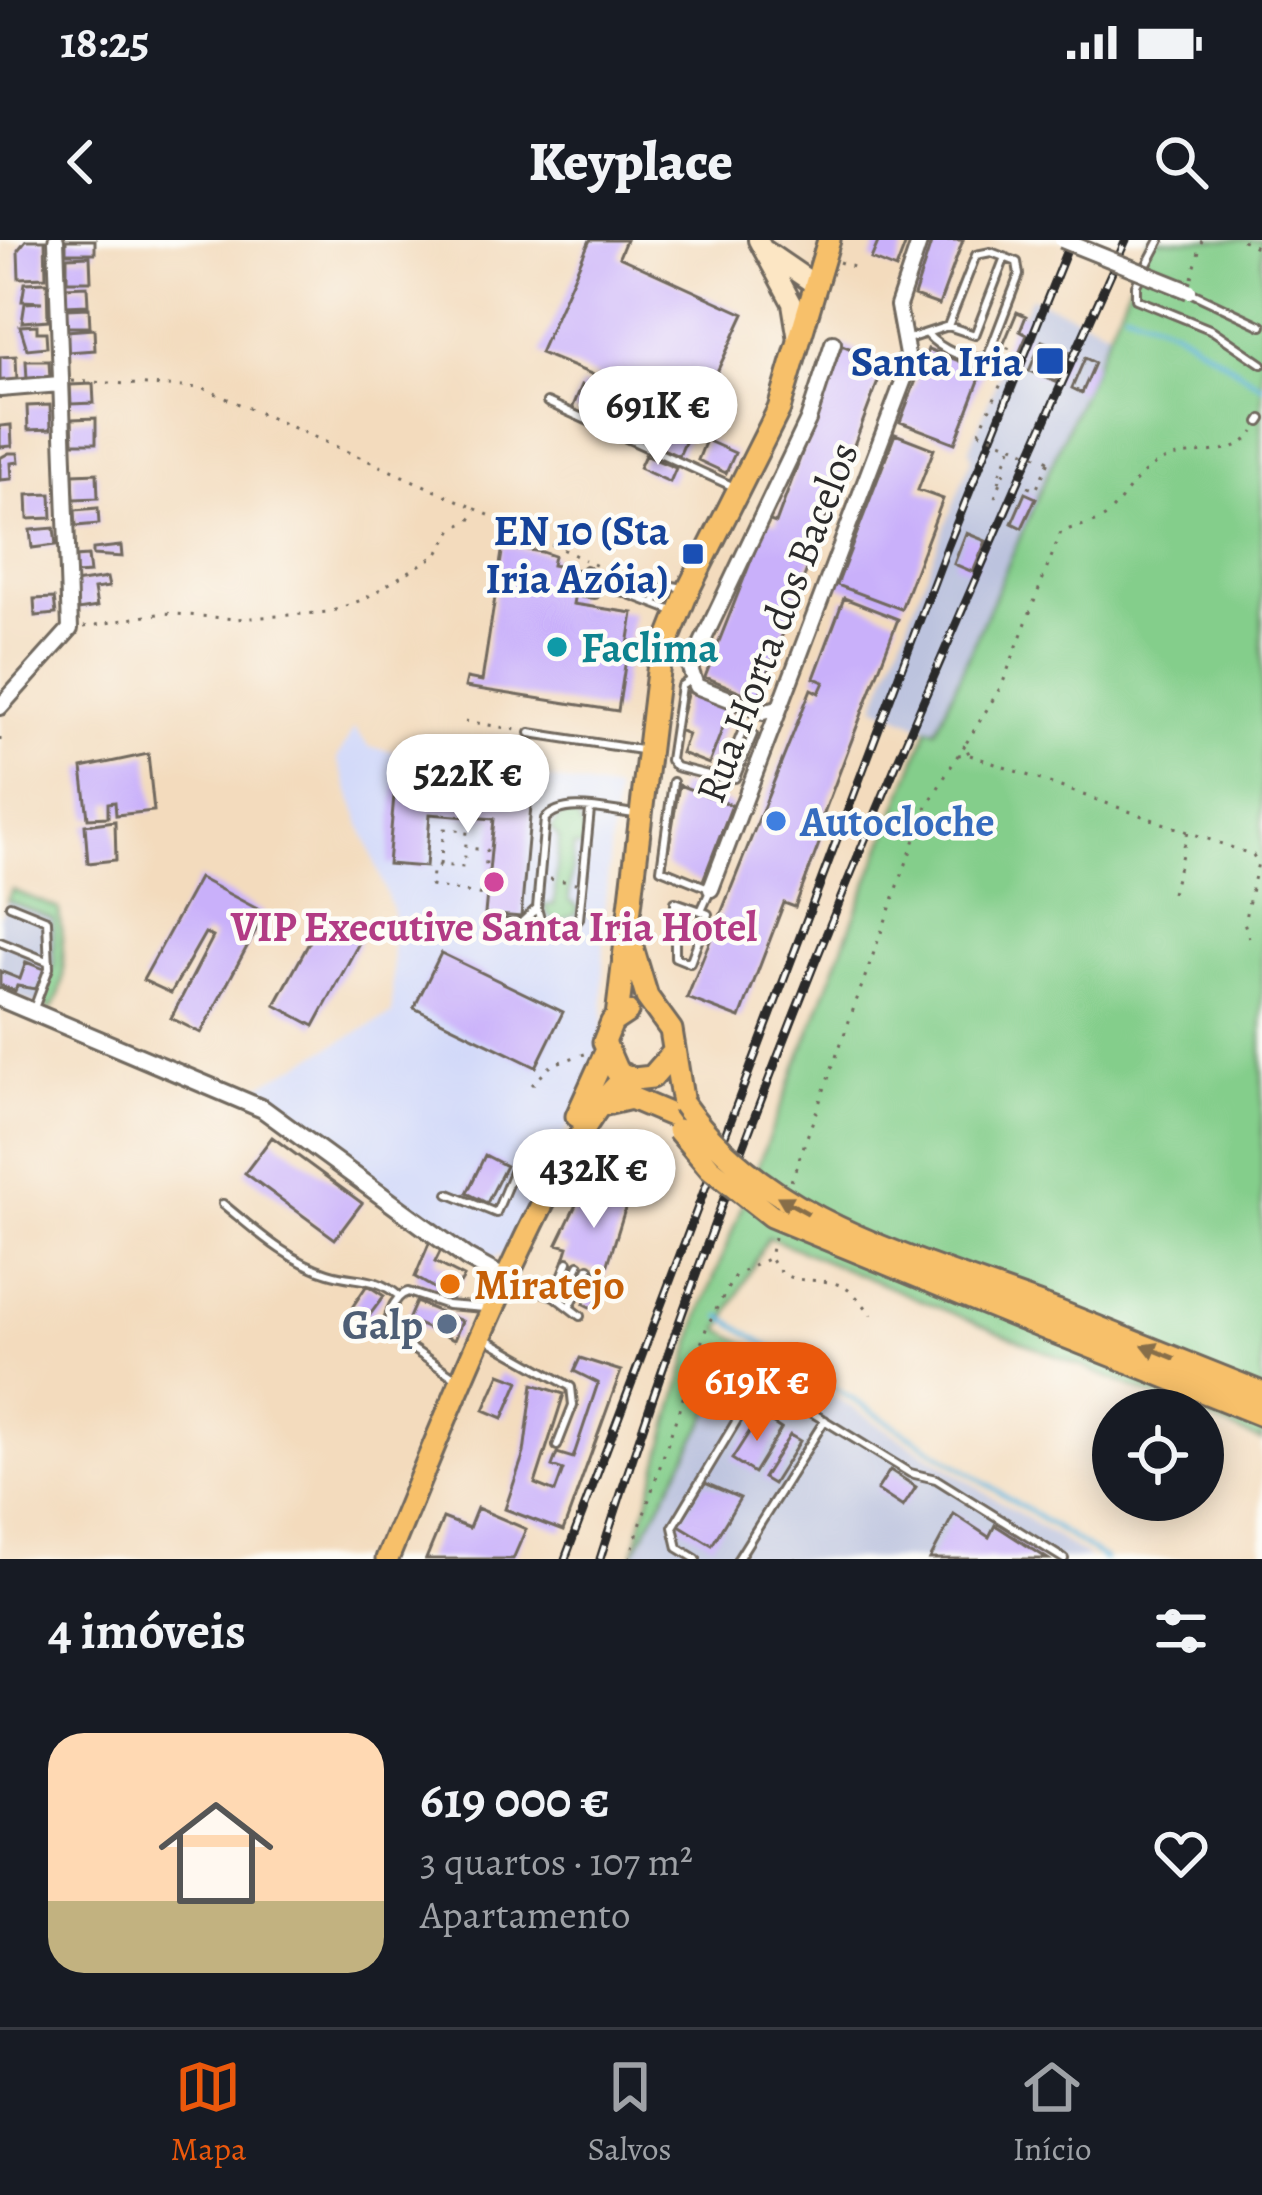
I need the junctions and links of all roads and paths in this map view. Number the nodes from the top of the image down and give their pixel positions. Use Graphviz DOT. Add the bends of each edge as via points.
graph roads {
  1 [pos="56,240"];
  2 [pos="920,240"];
  3 [pos="1062,240"];
  4 [pos="1160,240"];
  5 [pos="1202,240"];
  6 [pos="1242,240"];
  7 [pos="760,244"];
  8 [pos="831,248"];
  9 [pos="1262,250"];
  10 [pos="1004,256"];
  11 [pos="780,268"];
  12 [pos="860,269"];
  13 [pos="814,284"];
  14 [pos="1191,284"];
  15 [pos="948,326"];
  16 [pos="1262,326"];
  17 [pos="927,334"];
  18 [pos="906,340"];
  19 [pos="994,342"];
  20 [pos="833,343"];
  21 [pos="798,344"];
  22 [pos="1262,364"];
  23 [pos="60,384"];
  24 [pos="0,389"];
  25 [pos="547,402"];
  26 [pos="1261,421"];
  27 [pos="1012,446"];
  28 [pos="1007,467"];
  29 [pos="1001,481"];
  30 [pos="1028,487"];
  31 [pos="741,490"];
  32 [pos="995,497"];
  33 [pos="476,509"];
  34 [pos="602,584"];
  35 [pos="688,590"];
  36 [pos="657,597"];
  37 [pos="677,613"];
  38 [pos="70,629"];
  39 [pos="690,680"];
  40 [pos="0,707"];
  41 [pos="778,708"];
  42 [pos="465,722"];
  43 [pos="530,733"];
  44 [pos="0,738"];
  45 [pos="965,746"];
  46 [pos="0,747"];
  47 [pos="754,750"];
  48 [pos="645,751"];
  49 [pos="969,754"];
  50 [pos="958,755"];
  51 [pos="747,769"];
  52 [pos="730,776"];
  53 [pos="673,782"];
  54 [pos="590,810"];
  55 [pos="637,814"];
  56 [pos="1188,830"];
  57 [pos="466,848"];
  58 [pos="1253,855"];
  59 [pos="1262,861"];
  60 [pos="440,865"];
  61 [pos="541,878"];
  62 [pos="583,884"];
  63 [pos="711,889"];
  64 [pos="1172,893"];
  65 [pos="10,905"];
  66 [pos="537,908"];
  67 [pos="701,911"];
  68 [pos="627,912"];
  69 [pos="486,921"];
  70 [pos="520,924"];
  71 [pos="542,926"];
  72 [pos="0,942"];
  73 [pos="1251,944"];
  74 [pos="49,962"];
  75 [pos="0,998"];
  76 [pos="32,1012"];
  77 [pos="655,1013"];
  78 [pos="617,1017"];
  79 [pos="602,1051"];
  80 [pos="673,1053"];
  81 [pos="634,1078"];
  82 [pos="532,1085"];
  83 [pos="597,1106"];
  84 [pos="677,1116"];
  85 [pos="521,1153"];
  86 [pos="790,1184"];
  87 [pos="449,1194"];
  88 [pos="223,1204"];
  89 [pos="774,1235"];
  90 [pos="770,1258"];
  91 [pos="568,1262"];
  92 [pos="579,1265"];
  93 [pos="589,1268"];
  94 [pos="508,1281"];
  95 [pos="399,1296"];
  96 [pos="557,1298"];
  97 [pos="570,1306"];
  98 [pos="495,1308"];
  99 [pos="580,1316"];
  100 [pos="872,1316"];
  101 [pos="1053,1321"];
  102 [pos="483,1337"];
  103 [pos="463,1383"];
  104 [pos="1262,1393"];
  105 [pos="1262,1414"];
  106 [pos="825,1420"];
  107 [pos="557,1446"];
  108 [pos="387,1559"];
  109 [pos="629,1559"];
  110 [pos="696,1559"];
  111 [pos="739,1559"];
  112 [pos="1064,1559"];
  1 -- 23 [label="street"];
  2 -- 18 [label="street, Rua Horta dos Bacelos" via="898,306"];
  3 -- 14 [label="street, bridge"];
  4 -- 22 [label="lane" via="1136,299 1212,330"];
  5 -- 14 [label="path"];
  6 -- 9 [label="path"];
  7 -- 11 [label="main road"];
  8 -- 11 [label="main road" via="803,266"];
  8 -- 12 [label="path"];
  8 -- 13 [label="main road"];
  10 -- 15 [label="lane" via="984,252 970,260"];
  10 -- 15 [label="lane" via="975,335"];
  10 -- 19 [label="lane" via="1017,262 1019,275"];
  11 -- 13 [label="main road"];
  11 -- 21 [label="main road"];
  13 -- 21 [label="main road"];
  14 -- 16 [label="lane"];
  15 -- 17 [label="lane"];
  17 -- 18 [label="lane"];
  17 -- 19 [label="lane" via="979,360"];
  18 -- 41 [label="street, Rua Horta dos Bacelos" via="909,366"];
  19 -- 27 [label="path, bridge" via="1016,351 979,432"];
  20 -- 39 [label="street" via="808,420"];
  21 -- 31 [label="main road"];
  23 -- 24 [label="street"];
  23 -- 33 [label="path" via="203,388"];
  23 -- 38 [label="street"];
  25 -- 31 [label="lane"];
  26 -- 45 [label="path" via="1235,448 1159,462 1105,517 1061,532 1002,686"];
  27 -- 29 [label="path"];
  27 -- 30 [label="path, bridge" via="1048,461 1036,490"];
  28 -- 29 [label="path"];
  29 -- 32 [label="path"];
  31 -- 35 [label="main road"];
  33 -- 36 [label="path"];
  33 -- 38 [label="path" via="438,554 330,612 236,619 163,613"];
  34 -- 36 [label="lane"];
  35 -- 36 [label="lane" via="667,585"];
  35 -- 37 [label="main road"];
  36 -- 37 [label="lane"];
  37 -- 48 [label="main road" via="658,663"];
  38 -- 40 [label="street"];
  39 -- 41 [label="street" via="763,712"];
  39 -- 52 [label="lane" via="681,686 670,760"];
  41 -- 47 [label="street, Rua Horta dos Bacelos"];
  42 -- 43 [label="path"];
  43 -- 48 [label="lane"];
  44 -- 46 [label="path"];
  45 -- 49 [label="path"];
  45 -- 50 [label="path"];
  47 -- 51 [label="street, Rua Horta dos Bacelos"];
  47 -- 52 [label="lane" via="752,734 742,730"];
  48 -- 55 [label="main road"];
  49 -- 50 [label="path"];
  49 -- 56 [label="path"];
  50 -- 86 [label="path" via="926,806"];
  51 -- 52 [label="lane"];
  51 -- 63 [label="street, Rua Horta dos Bacelos"];
  53 -- 63 [label="lane" via="661,869"];
  54 -- 55 [label="lane"];
  54 -- 61 [label="lane" via="563,808 545,819"];
  54 -- 62 [label="lane"];
  55 -- 68 [label="main road"];
  56 -- 58 [label="path"];
  56 -- 64 [label="path"];
  57 -- 60 [label="path" via="464,867"];
  57 -- 60 [label="path" via="467,831 443,829"];
  57 -- 60 [label="path" via="487,850 483,895 431,886"];
  58 -- 59 [label="path"];
  58 -- 73 [label="path" via="1258,863 1244,922"];
  61 -- 62 [label="path"];
  61 -- 66 [label="lane"];
  62 -- 71 [label="lane" via="575,927 559,933"];
  63 -- 67 [label="lane"];
  65 -- 74 [label="lane" via="47,920"];
  66 -- 70 [label="lane"];
  66 -- 71 [label="lane"];
  67 -- 67 [label="lane" via="708,914 689,963 675,957 675,902"];
  68 -- 77 [label="main road" via="637,973"];
  68 -- 78 [label="main road"];
  69 -- 70 [label="lane"];
  70 -- 71 [label="lane"];
  72 -- 74 [label="lane"];
  74 -- 76 [label="lane"];
  75 -- 76 [label="street"];
  76 -- 94 [label="street" via="262,1109"];
  77 -- 78 [label="main road"];
  77 -- 80 [label="main road" via="671,1030"];
  78 -- 79 [label="main road"];
  79 -- 81 [label="main road"];
  79 -- 82 [label="path" via="553,1064"];
  79 -- 94 [label="main road" via="524,1215"];
  80 -- 81 [label="main road" via="662,1071"];
  80 -- 84 [label="main road"];
  81 -- 83 [label="main road"];
  81 -- 84 [label="main road"];
  83 -- 84 [label="main road" via="631,1098"];
  83 -- 94 [label="main road"];
  84 -- 101 [label="main road, bridge" via="710,1168 771,1216"];
  85 -- 87 [label="lane" via="496,1213"];
  88 -- 95 [label="lane" via="292,1255 328,1273 370,1277"];
  89 -- 90 [label="path"];
  90 -- 100 [label="path" via="788,1279 841,1284"];
  90 -- 109 [label="path" via="735,1275 707,1327"];
  91 -- 96 [label="lane"];
  92 -- 96 [label="lane"];
  93 -- 97 [label="lane"];
  94 -- 96 [label="lane"];
  94 -- 98 [label="main road"];
  95 -- 98 [label="lane"];
  95 -- 103 [label="lane" via="388,1323 392,1335"];
  96 -- 97 [label="lane"];
  97 -- 99 [label="lane"];
  98 -- 102 [label="main road"];
  104 -- 101 [label="main road, one-way"];
  101 -- 105 [label="main road"];
  102 -- 103 [label="main road"];
  102 -- 107 [label="lane" via="571,1387 573,1405"];
  103 -- 108 [label="main road"];
  106 -- 110 [label="lane" via="806,1409 742,1410 674,1527 678,1548"];
  106 -- 111 [label="lane"];
  106 -- 112 [label="lane"];
}
